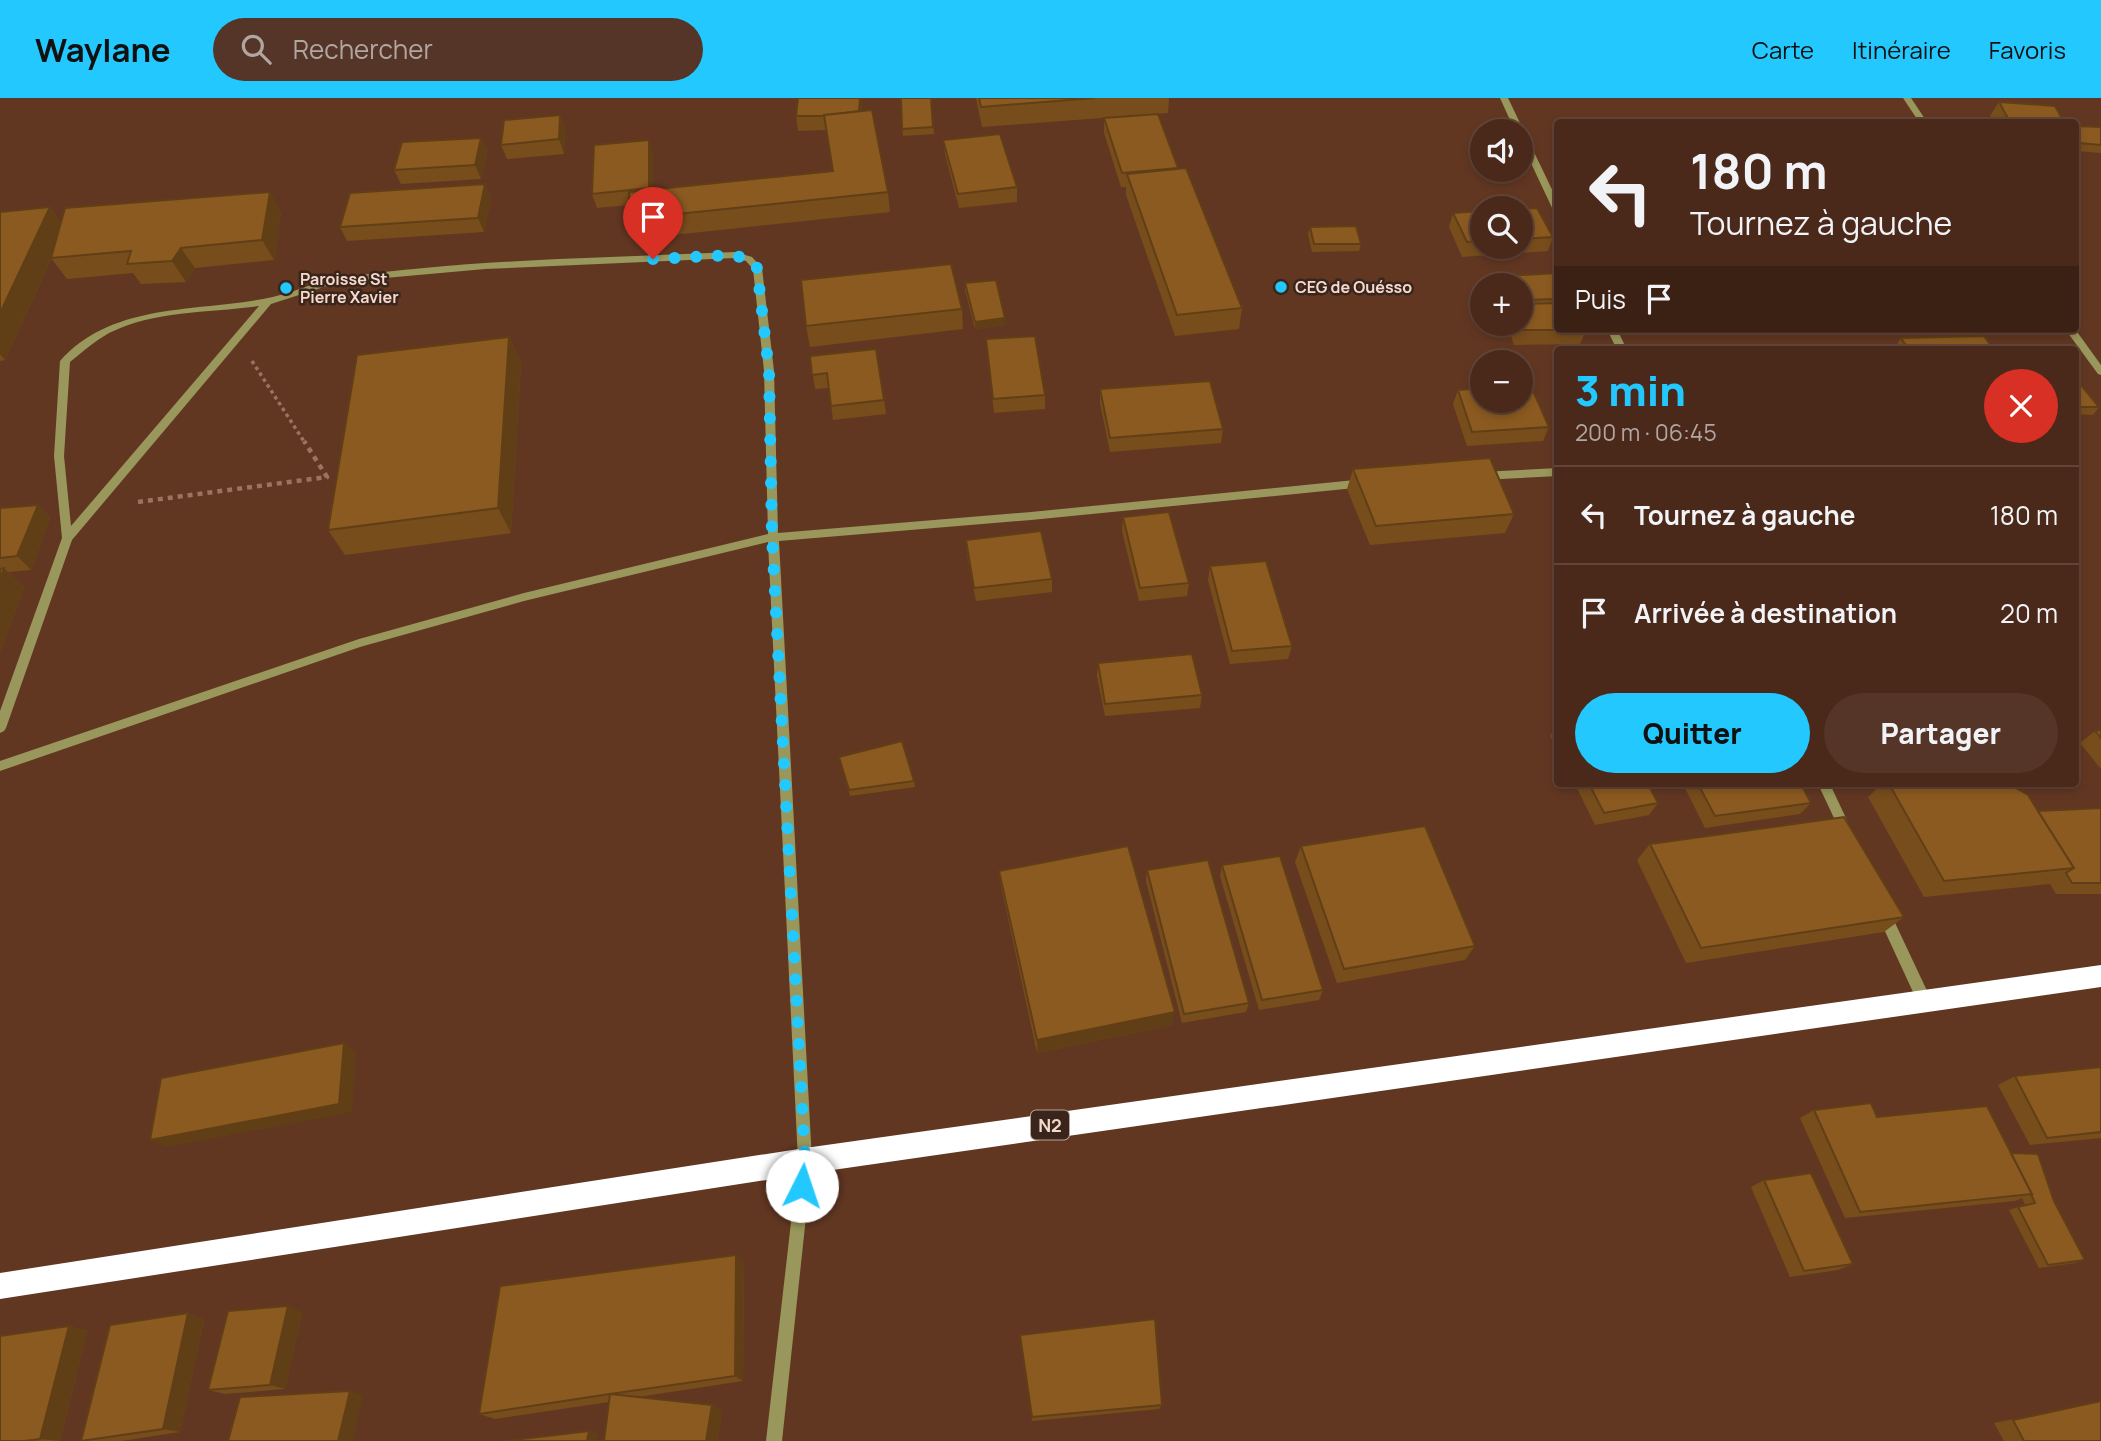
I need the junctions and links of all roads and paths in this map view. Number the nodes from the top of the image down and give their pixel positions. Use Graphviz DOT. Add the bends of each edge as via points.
graph roads {
  1 [pos="1504,98"];
  2 [pos="1907,98"];
  3 [pos="1514,119"];
  4 [pos="1921,119"];
  5 [pos="1533,160"];
  6 [pos="1554,204"];
  7 [pos="267,302"];
  8 [pos="2073,333"];
  9 [pos="237,337"];
  10 [pos="2101,372"];
  11 [pos="1554,472"];
  12 [pos="1463,477"];
  13 [pos="1382,481"];
  14 [pos="92,509"];
  15 [pos="772,537"];
  16 [pos="66,538"];
  17 [pos="0,728"];
  18 [pos="0,766"];
  19 [pos="1825,787"];
  20 [pos="1853,847"];
  21 [pos="1877,898"];
  22 [pos="2101,976"];
  23 [pos="1924,1000"];
  24 [pos="805,1161"];
  25 [pos="0,1286"];
  26 [pos="774,1441"];
  1 -- 3 [label="street"];
  2 -- 4 [label="street"];
  5 -- 6 [label="street"];
  7 -- 9 [label="street"];
  7 -- 15 [label="street" via="337,281 463,269 734,255 749,260 757,268 769,371"];
  7 -- 16 [label="street" via="114,327 65,361 59,456"];
  8 -- 10 [label="street"];
  9 -- 14 [label="street"];
  9 -- 14 [label="path" via="327,477"];
  11 -- 12 [label="street"];
  13 -- 15 [label="street"];
  14 -- 16 [label="street"];
  15 -- 18 [label="street" via="524,597 359,643"];
  15 -- 24 [label="street"];
  16 -- 17 [label="street"];
  19 -- 20 [label="street"];
  21 -- 23 [label="street"];
  22 -- 23 [label="highway, N2"];
  23 -- 24 [label="highway, N2"];
  24 -- 25 [label="highway, N2"];
  24 -- 26 [label="street"];
}
